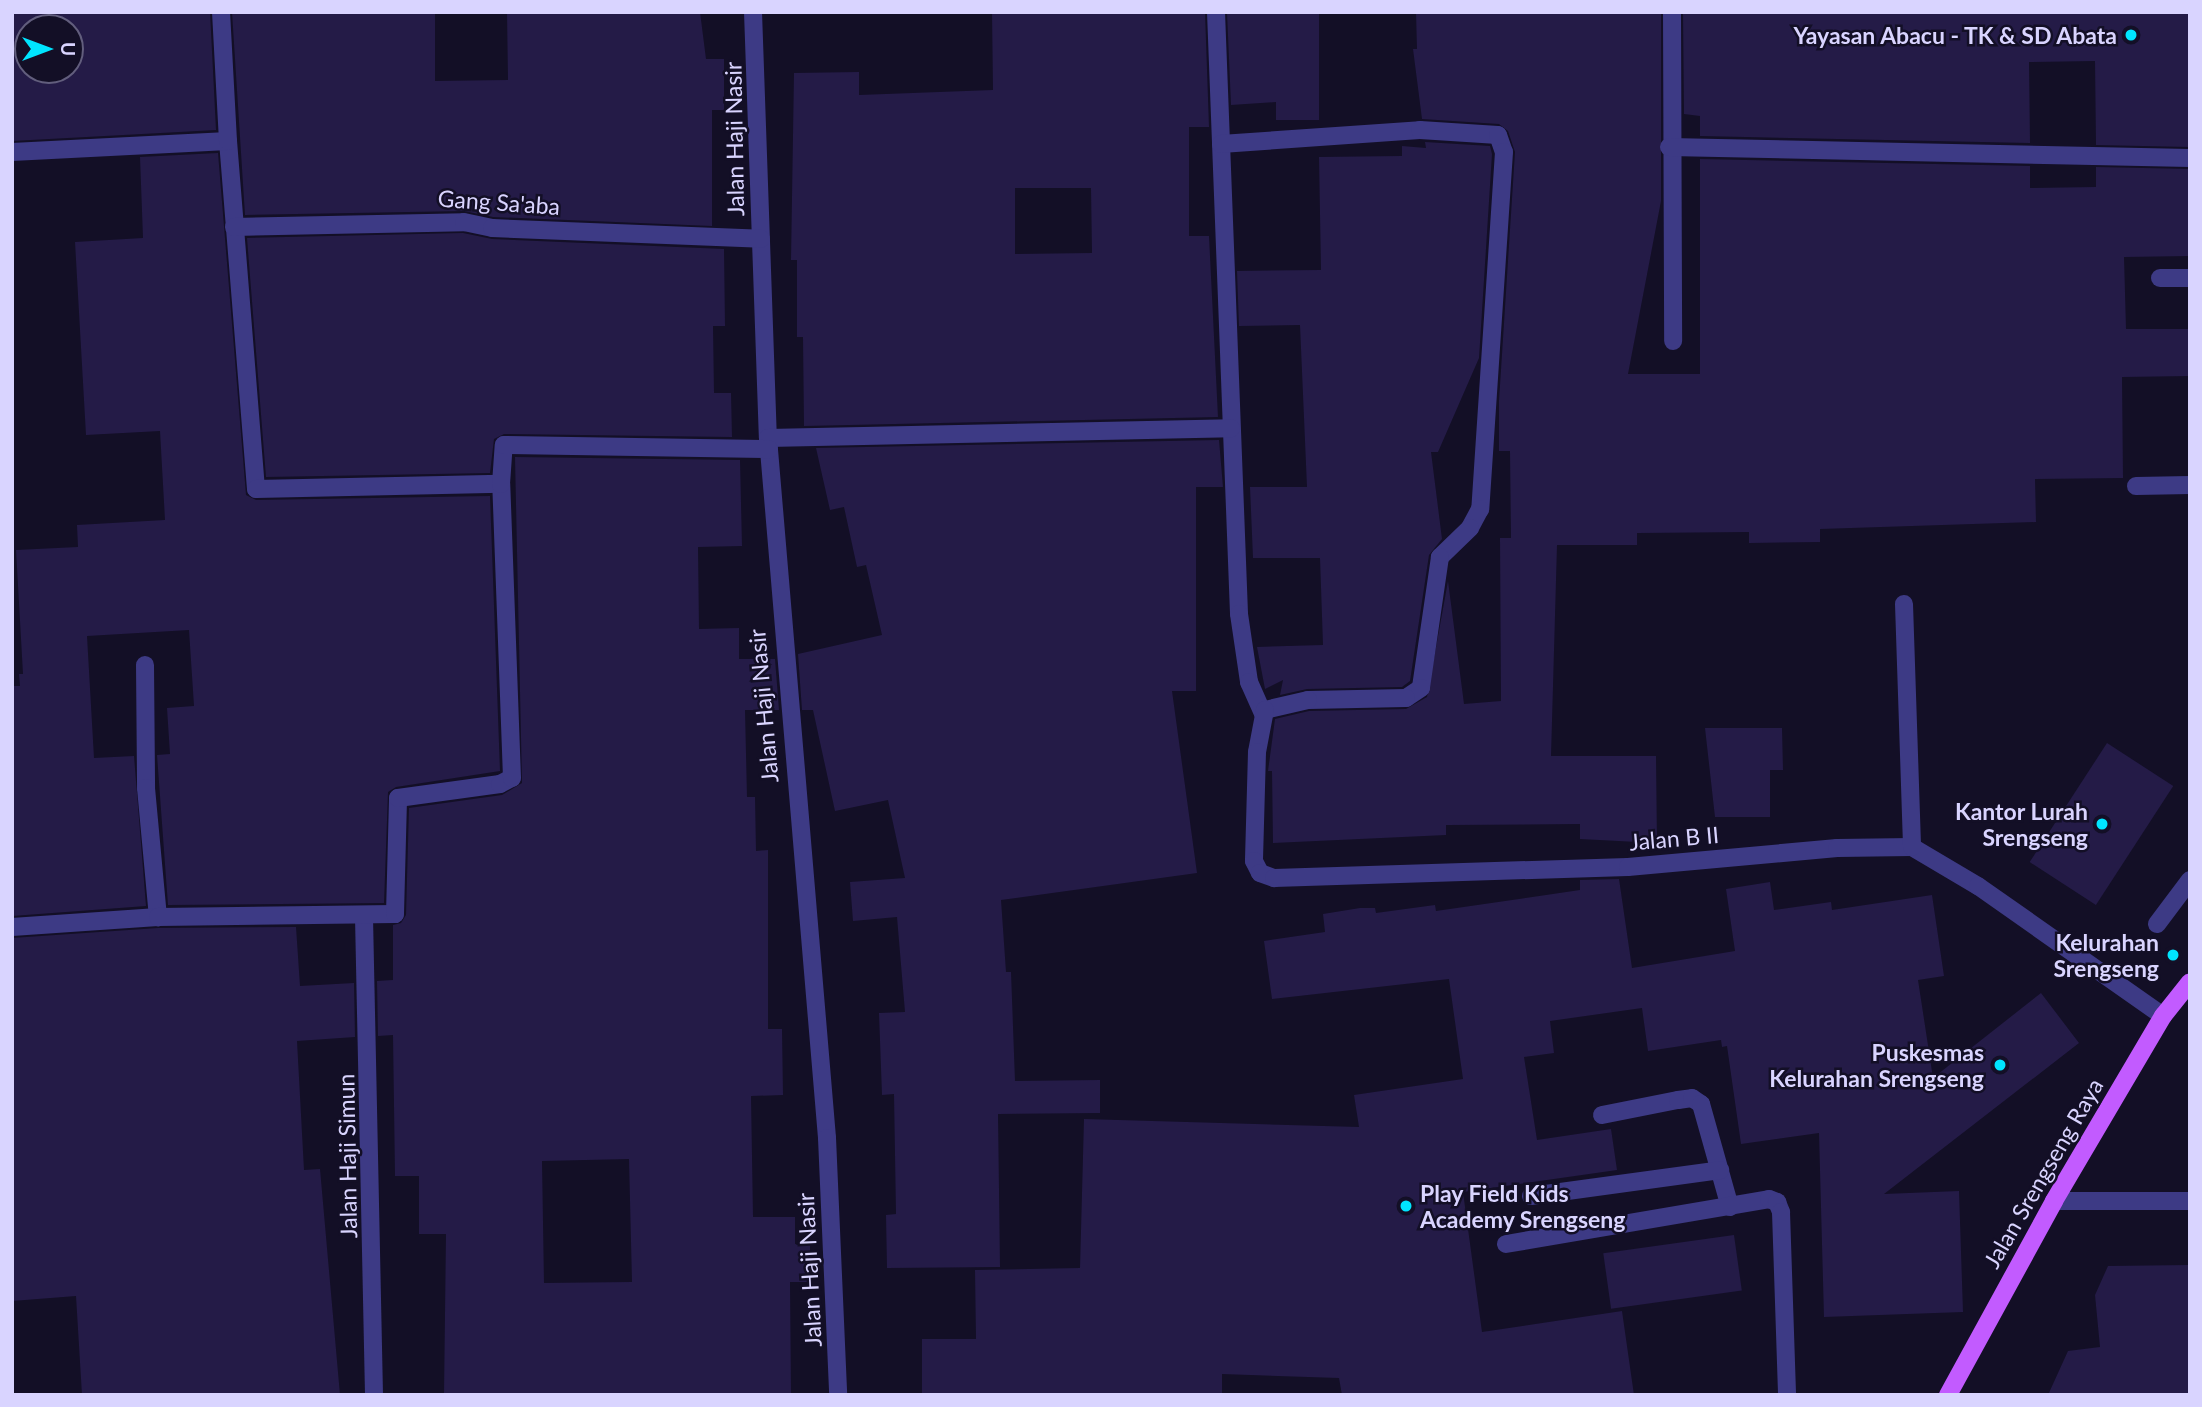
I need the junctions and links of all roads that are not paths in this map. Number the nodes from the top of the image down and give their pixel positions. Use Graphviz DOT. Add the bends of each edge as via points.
graph roads {
  1 [pos="220,12"];
  2 [pos="753,12"];
  3 [pos="1216,12"];
  4 [pos="1672,12"];
  5 [pos="228,141"];
  6 [pos="1221,144"];
  7 [pos="1669,147"];
  8 [pos="12,152"];
  9 [pos="2190,158"];
  10 [pos="234,227"];
  11 [pos="761,239"];
  12 [pos="2160,278"];
  13 [pos="2190,278"];
  14 [pos="1673,341"];
  15 [pos="1231,428"];
  16 [pos="768,444"];
  17 [pos="501,484"];
  18 [pos="2190,485"];
  19 [pos="2136,486"];
  20 [pos="1904,604"];
  21 [pos="145,664"];
  22 [pos="1263,713"];
  23 [pos="1912,847"];
  24 [pos="2190,880"];
  25 [pos="158,916"];
  26 [pos="364,917"];
  27 [pos="2157,925"];
  28 [pos="12,927"];
  29 [pos="2190,982"];
  30 [pos="2163,1016"];
  31 [pos="1602,1115"];
  32 [pos="1720,1170"];
  33 [pos="1531,1196"];
  34 [pos="2190,1200"];
  35 [pos="2054,1201"];
  36 [pos="1730,1207"];
  37 [pos="1506,1244"];
  38 [pos="1787,1393"];
  39 [pos="374,1395"];
  40 [pos="838,1395"];
  41 [pos="1948,1395"];
  1 -- 5 [label="street"];
  2 -- 11 [label="street, Jalan Haji Nasir"];
  3 -- 6 [label="street"];
  4 -- 7 [label="street"];
  5 -- 8 [label="street"];
  5 -- 10 [label="street"];
  6 -- 15 [label="street"];
  6 -- 22 [label="street" via="1420,130 1498,135 1504,152 1480,509 1470,528 1440,557 1421,688 1406,698 1290,702"];
  7 -- 9 [label="street"];
  7 -- 14 [label="street"];
  10 -- 11 [label="street, Gang Sa'aba" via="464,222 492,228"];
  10 -- 17 [label="street" via="256,489"];
  11 -- 16 [label="street, Jalan Haji Nasir"];
  12 -- 13 [label="street"];
  15 -- 16 [label="street"];
  15 -- 22 [label="street" via="1239,614 1249,682"];
  16 -- 17 [label="street" via="513,443 501,451"];
  16 -- 40 [label="street, Jalan Haji Nasir" via="827,1138"];
  17 -- 26 [label="street" via="512,778 500,784 398,798 397,912"];
  18 -- 19 [label="street"];
  20 -- 23 [label="street"];
  21 -- 25 [label="street" via="146,788"];
  22 -- 23 [label="street, Jalan B II" via="1257,752 1254,861 1260,873 1274,878 1628,867 1837,848"];
  23 -- 30 [label="street" via="1978,886"];
  24 -- 27 [label="street"];
  25 -- 26 [label="street"];
  25 -- 28 [label="street"];
  26 -- 39 [label="street, Jalan Haji Simun"];
  29 -- 30 [label="main road, Jalan Srengseng Raya"];
  30 -- 35 [label="main road, Jalan Srengseng Raya"];
  31 -- 32 [label="street" via="1692,1098 1701,1104"];
  32 -- 33 [label="street"];
  32 -- 36 [label="street"];
  34 -- 35 [label="street"];
  35 -- 41 [label="main road, Jalan Srengseng Raya"];
  36 -- 37 [label="street"];
  36 -- 38 [label="street" via="1769,1199 1781,1212"];
}
